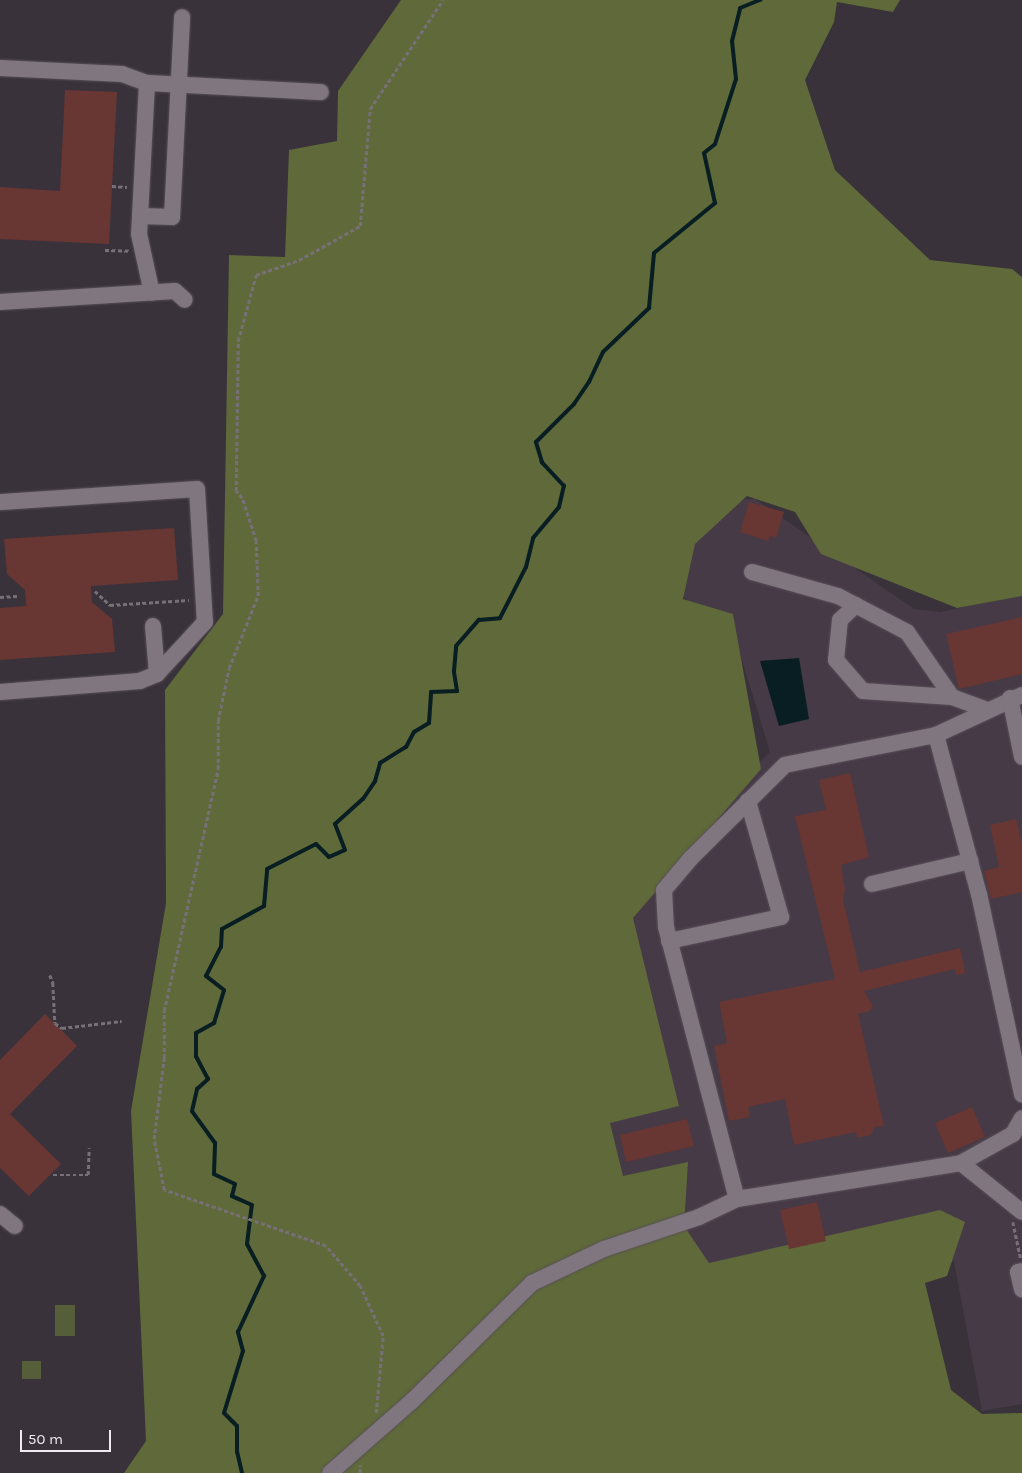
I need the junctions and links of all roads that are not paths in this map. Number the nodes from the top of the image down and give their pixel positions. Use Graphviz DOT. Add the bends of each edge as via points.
graph roads {
  1 [pos="182,17"];
  2 [pos="0,68"];
  3 [pos="147,83"];
  4 [pos="179,85"];
  5 [pos="321,92"];
  6 [pos="140,216"];
  7 [pos="152,293"];
  8 [pos="185,300"];
  9 [pos="0,302"];
  10 [pos="0,502"];
  11 [pos="752,572"];
  12 [pos="856,605"];
  13 [pos="153,626"];
  14 [pos="158,674"];
  15 [pos="0,692"];
  16 [pos="952,697"];
  17 [pos="1016,697"];
  18 [pos="987,710"];
  19 [pos="936,735"];
  20 [pos="1022,757"];
  21 [pos="748,801"];
  22 [pos="970,861"];
  23 [pos="872,884"];
  24 [pos="669,941"];
  25 [pos="1022,1094"];
  26 [pos="1022,1118"];
  27 [pos="961,1163"];
  28 [pos="737,1199"];
  29 [pos="1021,1212"];
  30 [pos="0,1214"];
  31 [pos="14,1226"];
  32 [pos="1020,1272"];
  33 [pos="1022,1290"];
  34 [pos="330,1473"];
  1 -- 4 [label="lane"];
  2 -- 3 [label="lane" via="122,74"];
  3 -- 4 [label="lane"];
  3 -- 6 [label="lane"];
  4 -- 5 [label="lane"];
  4 -- 6 [label="lane" via="172,218"];
  6 -- 7 [label="lane" via="139,234"];
  7 -- 8 [label="lane" via="175,291"];
  7 -- 9 [label="lane"];
  10 -- 14 [label="lane" via="197,489 205,622"];
  11 -- 12 [label="lane" via="838,596"];
  12 -- 16 [label="lane" via="907,632"];
  12 -- 16 [label="lane" via="840,620 836,660 863,691"];
  13 -- 14 [label="lane"];
  14 -- 15 [label="lane" via="126,684"];
  16 -- 18 [label="lane"];
  17 -- 18 [label="lane"];
  17 -- 20 [label="lane"];
  18 -- 19 [label="lane"];
  19 -- 21 [label="lane" via="785,765"];
  19 -- 22 [label="lane"];
  21 -- 24 [label="lane" via="664,890"];
  21 -- 24 [label="lane" via="781,917"];
  22 -- 23 [label="lane"];
  22 -- 25 [label="lane"];
  24 -- 28 [label="lane"];
  26 -- 27 [label="lane" via="1013,1134"];
  27 -- 28 [label="lane"];
  27 -- 29 [label="lane"];
  28 -- 34 [label="lane" via="699,1217 604,1249 532,1283 412,1402"];
  30 -- 31 [label="lane"];
  32 -- 33 [label="lane"];
}
